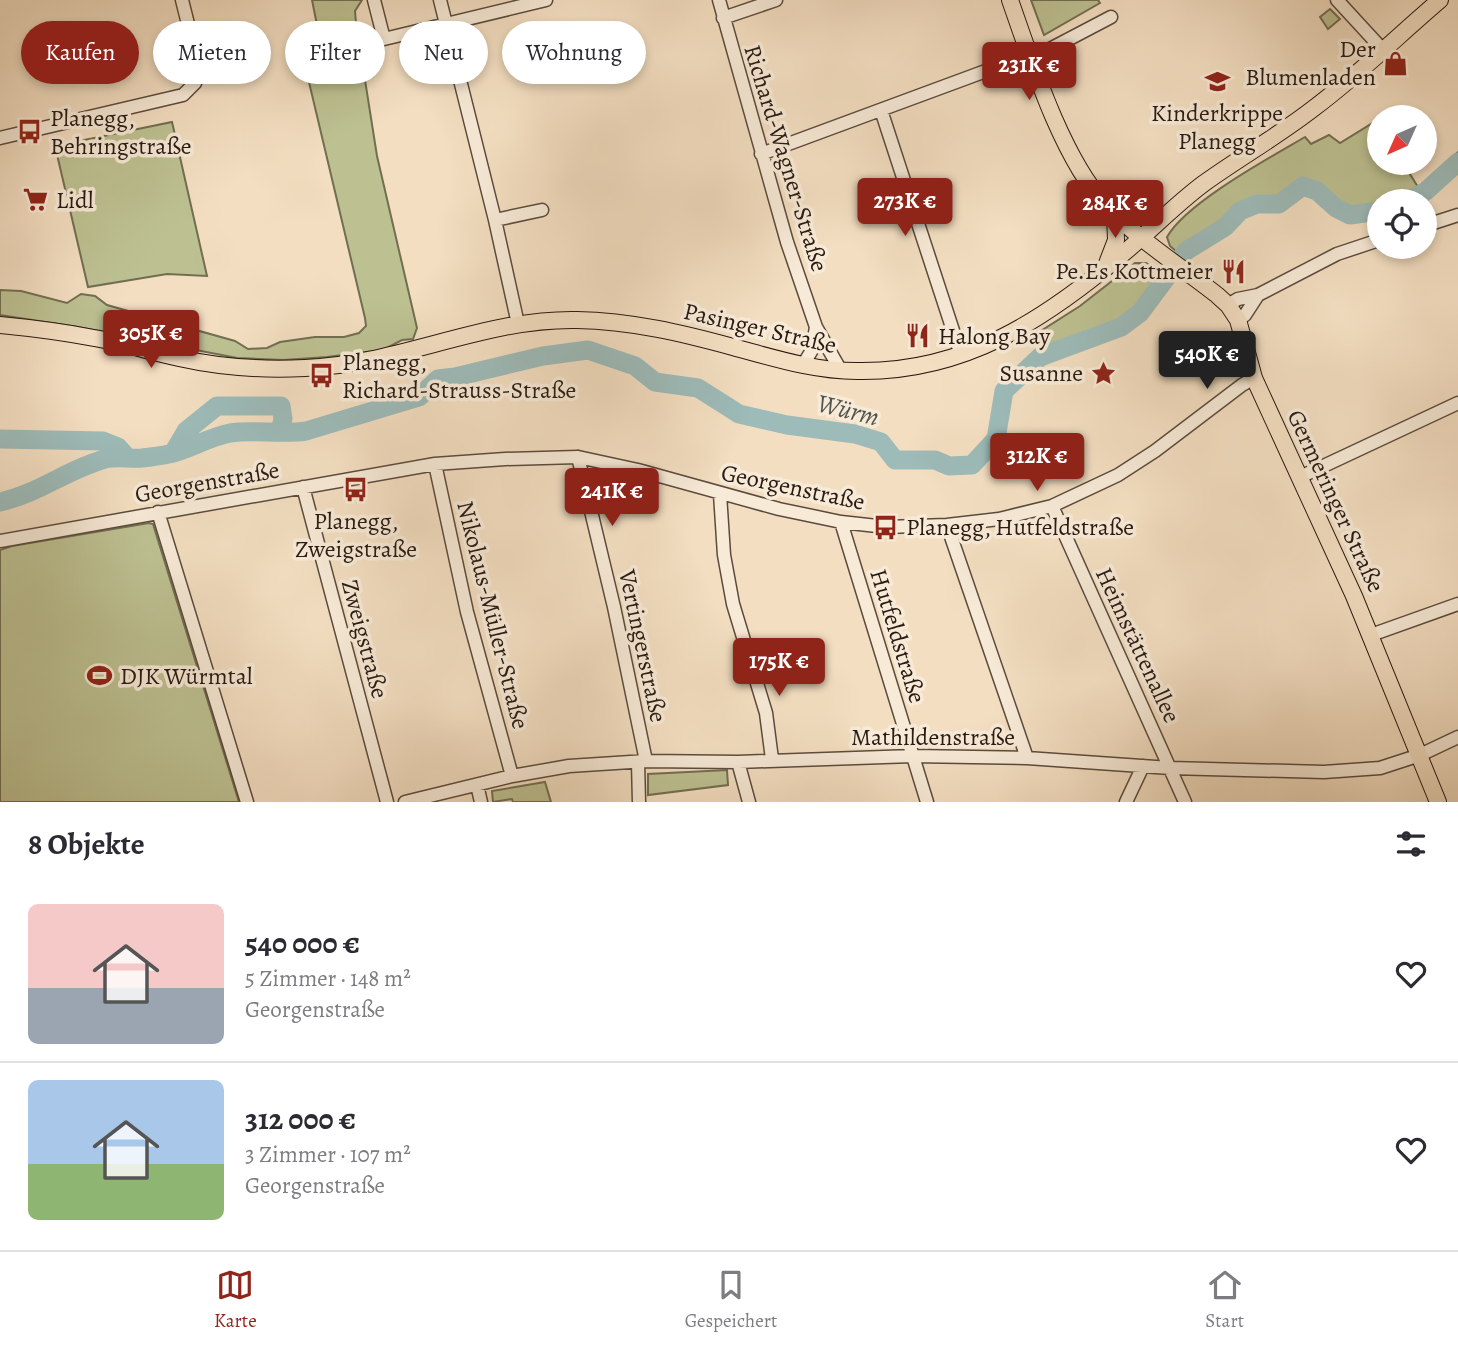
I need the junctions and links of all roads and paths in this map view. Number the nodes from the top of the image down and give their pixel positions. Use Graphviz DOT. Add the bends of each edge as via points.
graph roads {
  1 [pos="183,0"];
  2 [pos="374,0"];
  3 [pos="440,0"];
  4 [pos="546,0"];
  5 [pos="719,0"];
  6 [pos="776,0"];
  7 [pos="1010,0"];
  8 [pos="1337,0"];
  9 [pos="1440,0"];
  10 [pos="1111,17"];
  11 [pos="723,18"];
  12 [pos="446,21"];
  13 [pos="451,21"];
  14 [pos="399,35"];
  15 [pos="1383,50"];
  16 [pos="1031,59"];
  17 [pos="1002,65"];
  18 [pos="461,84"];
  19 [pos="881,110"];
  20 [pos="0,138"];
  21 [pos="761,154"];
  22 [pos="542,210"];
  23 [pos="1115,214"];
  24 [pos="1458,215"];
  25 [pos="495,220"];
  26 [pos="1437,222"];
  27 [pos="1141,237"];
  28 [pos="1367,244"];
  29 [pos="1105,268"];
  30 [pos="1258,295"];
  31 [pos="1228,305"];
  32 [pos="1238,320"];
  33 [pos="517,324"];
  34 [pos="0,325"];
  35 [pos="817,327"];
  36 [pos="961,355"];
  37 [pos="803,365"];
  38 [pos="841,370"];
  39 [pos="1254,378"];
  40 [pos="1458,403"];
  41 [pos="578,457"];
  42 [pos="435,464"];
  43 [pos="1300,477"];
  44 [pos="303,487"];
  45 [pos="720,494"];
  46 [pos="1052,506"];
  47 [pos="158,512"];
  48 [pos="841,522"];
  49 [pos="947,525"];
  50 [pos="0,541"];
  51 [pos="1458,604"];
  52 [pos="1371,635"];
  53 [pos="1458,737"];
  54 [pos="1420,755"];
  55 [pos="913,756"];
  56 [pos="1027,758"];
  57 [pos="772,759"];
  58 [pos="642,762"];
  59 [pos="738,762"];
  60 [pos="1143,766"];
  61 [pos="1170,768"];
  62 [pos="512,776"];
  63 [pos="477,785"];
  64 [pos="247,802"];
  65 [pos="387,802"];
  66 [pos="405,802"];
  67 [pos="481,802"];
  68 [pos="639,802"];
  69 [pos="748,802"];
  70 [pos="927,802"];
  71 [pos="1126,802"];
  72 [pos="1185,802"];
  73 [pos="1438,802"];
  1 -- 20 [label="street" via="199,68 195,83 183,95"];
  2 -- 14 [label="street" via="384,39"];
  3 -- 12 [label="street"];
  4 -- 13 [label="street"];
  5 -- 11 [label="street, Richard-Wagner-Straße"];
  6 -- 11 [label="street"];
  7 -- 16 [label="main road, Germeringer Straße"];
  8 -- 15 [label="street"];
  9 -- 15 [label="main road, Pasinger Straße"];
  10 -- 16 [label="street"];
  11 -- 21 [label="street, Richard-Wagner-Straße"];
  15 -- 27 [label="main road, Pasinger Straße" via="1315,108 1201,185"];
  16 -- 23 [label="main road, Germeringer Straße" via="1073,156"];
  17 -- 19 [label="street"];
  18 -- 25 [label="street"];
  19 -- 21 [label="street"];
  19 -- 36 [label="street"];
  21 -- 35 [label="street, Richard-Wagner-Straße"];
  22 -- 25 [label="street"];
  23 -- 27 [label="main road, Germeringer Straße"];
  23 -- 29 [label="main road" via="1116,240"];
  24 -- 26 [label="street"];
  25 -- 33 [label="street"];
  27 -- 29 [label="main road, Pasinger Straße"];
  27 -- 31 [label="main road, Germeringer Straße"];
  28 -- 30 [label="street" via="1337,254"];
  29 -- 36 [label="main road, Pasinger Straße" via="1045,315"];
  30 -- 31 [label="street"];
  30 -- 32 [label="street"];
  31 -- 32 [label="main road, Germeringer Straße"];
  32 -- 39 [label="main road, Germeringer Straße"];
  33 -- 34 [label="main road, Pasinger Straße" via="349,364 302,369 227,365 94,338"];
  33 -- 37 [label="main road, Pasinger Straße" via="576,320 636,325"];
  35 -- 37 [label="street" via="813,349"];
  35 -- 38 [label="street, Richard-Wagner-Straße"];
  36 -- 38 [label="main road, Pasinger Straße" via="908,368"];
  37 -- 38 [label="main road, Pasinger Straße"];
  39 -- 43 [label="main road, Germeringer Straße"];
  39 -- 46 [label="street, Georgenstraße" via="1118,475"];
  40 -- 43 [label="street"];
  41 -- 42 [label="street, Georgenstraße"];
  41 -- 45 [label="street, Georgenstraße"];
  41 -- 58 [label="street, Vertingerstraße" via="614,607"];
  42 -- 44 [label="street, Georgenstraße"];
  42 -- 62 [label="street, Nikolaus-Müller-Straße" via="467,612"];
  43 -- 52 [label="main road, Germeringer Straße"];
  44 -- 47 [label="street, Georgenstraße"];
  44 -- 65 [label="street, Zweigstraße"];
  45 -- 48 [label="street, Georgenstraße"];
  45 -- 57 [label="street" via="733,604 766,713"];
  46 -- 49 [label="street, Georgenstraße"];
  46 -- 61 [label="street, Heimstättenallee"];
  47 -- 50 [label="street, Georgenstraße"];
  47 -- 64 [label="street"];
  48 -- 49 [label="street, Georgenstraße" via="886,527"];
  48 -- 55 [label="street, Hutfeldstraße"];
  49 -- 56 [label="street"];
  51 -- 52 [label="street"];
  52 -- 54 [label="main road, Germeringer Straße"];
  53 -- 54 [label="street, Mathildenstraße"];
  54 -- 61 [label="street, Mathildenstraße" via="1380,768 1324,772"];
  54 -- 73 [label="main road, Germeringer Straße"];
  55 -- 56 [label="street, Mathildenstraße"];
  55 -- 57 [label="street, Mathildenstraße"];
  55 -- 70 [label="street, Hutfeldstraße"];
  56 -- 60 [label="street, Mathildenstraße"];
  57 -- 59 [label="street, Mathildenstraße"];
  58 -- 59 [label="street, Mathildenstraße"];
  58 -- 62 [label="street, Mathildenstraße" via="569,766"];
  58 -- 68 [label="street, Vertingerstraße"];
  59 -- 69 [label="street"];
  60 -- 61 [label="street, Mathildenstraße"];
  60 -- 71 [label="street"];
  61 -- 72 [label="street, Heimstättenallee"];
  62 -- 63 [label="street, Mathildenstraße"];
  63 -- 66 [label="street, Mathildenstraße"];
  63 -- 67 [label="street"];
}
